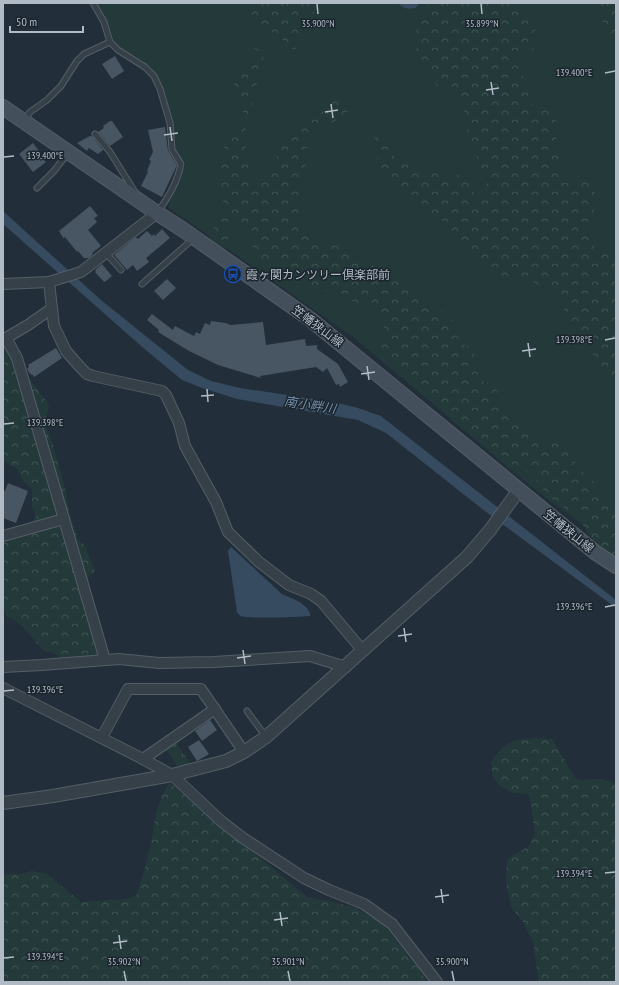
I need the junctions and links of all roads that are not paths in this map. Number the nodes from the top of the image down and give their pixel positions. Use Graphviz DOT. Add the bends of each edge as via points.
graph roads {
  1 [pos="93,3"];
  2 [pos="110,42"];
  3 [pos="3,107"];
  4 [pos="23,121"];
  5 [pos="95,134"];
  6 [pos="69,152"];
  7 [pos="38,188"];
  8 [pos="140,202"];
  9 [pos="157,213"];
  10 [pos="194,237"];
  11 [pos="106,252"];
  12 [pos="121,270"];
  13 [pos="49,282"];
  14 [pos="3,284"];
  15 [pos="142,284"];
  16 [pos="51,309"];
  17 [pos="4,338"];
  18 [pos="515,496"];
  19 [pos="64,519"];
  20 [pos="3,536"];
  21 [pos="616,566"];
  22 [pos="363,651"];
  23 [pos="105,660"];
  24 [pos="3,667"];
  25 [pos="346,667"];
  26 [pos="3,688"];
  27 [pos="215,709"];
  28 [pos="247,711"];
  29 [pos="102,737"];
  30 [pos="266,737"];
  31 [pos="244,752"];
  32 [pos="143,759"];
  33 [pos="172,775"];
  34 [pos="3,803"];
  35 [pos="437,982"];
  1 -- 2 [label="lane" via="104,22"];
  2 -- 4 [label="lane" via="84,54 61,86"];
  2 -- 9 [label="lane" via="118,50 146,67 154,76 170,123 172,150 181,164 180,171"];
  3 -- 4 [label="main road, 笠幡狭山線"];
  4 -- 6 [label="main road, 笠幡狭山線"];
  5 -- 8 [label="lane" via="110,152"];
  6 -- 7 [label="lane"];
  6 -- 8 [label="main road, 笠幡狭山線"];
  8 -- 9 [label="main road, 笠幡狭山線"];
  9 -- 10 [label="main road, 笠幡狭山線"];
  9 -- 11 [label="street"];
  10 -- 15 [label="lane"];
  10 -- 18 [label="main road, 笠幡狭山線" via="310,319"];
  11 -- 12 [label="lane"];
  11 -- 13 [label="street" via="81,272"];
  13 -- 14 [label="street"];
  13 -- 16 [label="street"];
  16 -- 17 [label="street" via="28,326"];
  16 -- 22 [label="street" via="54,326 66,351 87,374 166,394 185,446 216,502 228,532 260,562 289,584 321,601"];
  17 -- 19 [label="street" via="18,358"];
  18 -- 21 [label="main road, 笠幡狭山線"];
  18 -- 22 [label="street" via="467,557"];
  19 -- 20 [label="street"];
  19 -- 23 [label="street"];
  22 -- 25 [label="street"];
  23 -- 24 [label="street"];
  23 -- 25 [label="street" via="159,663 310,656"];
  25 -- 30 [label="street"];
  26 -- 29 [label="street"];
  27 -- 29 [label="street" via="201,689 128,689"];
  27 -- 31 [label="street"];
  27 -- 32 [label="street"];
  28 -- 30 [label="lane"];
  29 -- 32 [label="street"];
  30 -- 31 [label="street"];
  31 -- 33 [label="street" via="226,761"];
  32 -- 33 [label="street"];
  33 -- 34 [label="street"];
  33 -- 35 [label="street" via="243,838 304,878 364,904 392,924"];
}
